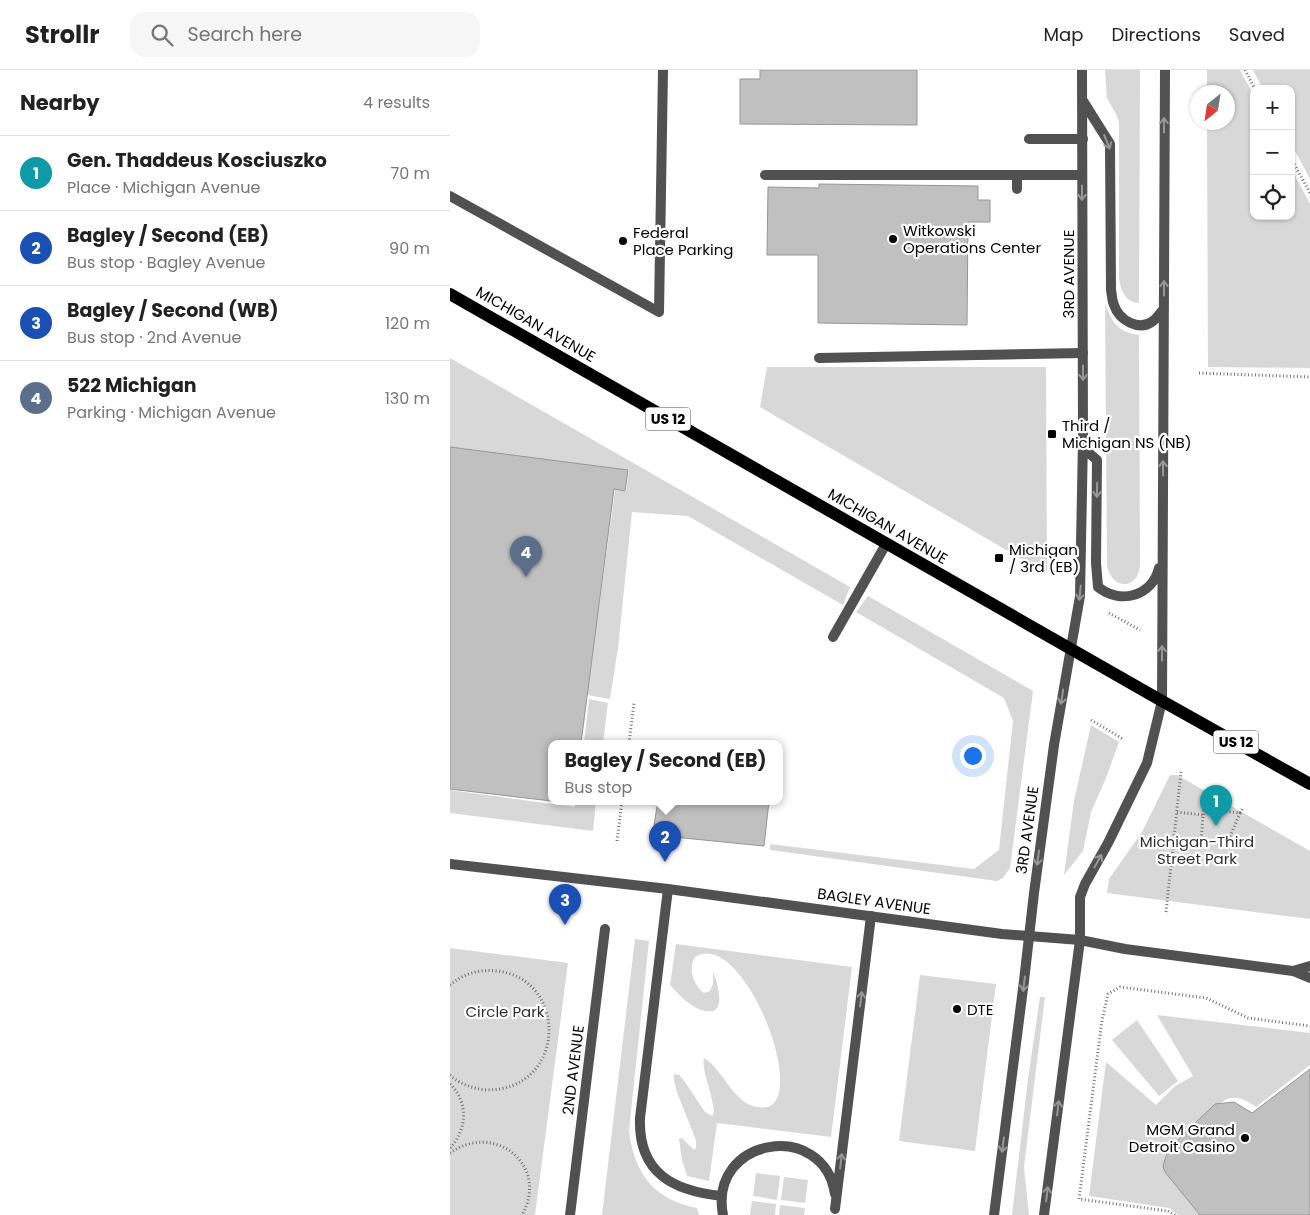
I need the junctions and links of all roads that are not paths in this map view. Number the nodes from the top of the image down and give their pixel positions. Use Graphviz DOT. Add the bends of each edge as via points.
graph roads {
  1 [pos="663,70"];
  2 [pos="1083,71"];
  3 [pos="1163,73"];
  4 [pos="1083,100"];
  5 [pos="1029,139"];
  6 [pos="1082,139"];
  7 [pos="766,175"];
  8 [pos="1018,175"];
  9 [pos="1082,175"];
  10 [pos="1017,189"];
  11 [pos="450,196"];
  12 [pos="450,294"];
  13 [pos="1163,310"];
  14 [pos="1083,353"];
  15 [pos="819,358"];
  16 [pos="1083,448"];
  17 [pos="886,544"];
  18 [pos="1162,555"];
  19 [pos="833,637"];
  20 [pos="1070,649"];
  21 [pos="1162,701"];
  22 [pos="1310,784"];
  23 [pos="450,864"];
  24 [pos="668,889"];
  25 [pos="871,916"];
  26 [pos="605,928"];
  27 [pos="1029,936"];
  28 [pos="1080,940"];
  29 [pos="1310,966"];
  30 [pos="1293,971"];
  31 [pos="1310,978"];
  32 [pos="722,1196"];
  33 [pos="835,1212"];
  34 [pos="570,1215"];
  35 [pos="723,1215"];
  36 [pos="994,1215"];
  37 [pos="1044,1215"];
  1 -- 11 [label="street" via="659,312"];
  2 -- 4 [label="street, 3RD AVENUE"];
  13 -- 3 [label="street, one-way"];
  4 -- 6 [label="street, 3RD AVENUE"];
  4 -- 13 [label="street, 3RD AVENUE, one-way" via="1110,144 1111,290 1114,307 1122,318 1142,326 1152,322"];
  5 -- 6 [label="street"];
  6 -- 9 [label="street, 3RD AVENUE"];
  7 -- 8 [label="street"];
  8 -- 9 [label="street"];
  8 -- 10 [label="street"];
  9 -- 14 [label="street, 3RD AVENUE, one-way"];
  12 -- 17 [label="main road, MICHIGAN AVENUE / US 12"];
  18 -- 13 [label="street, one-way"];
  14 -- 15 [label="street"];
  14 -- 16 [label="street, 3RD AVENUE, one-way"];
  16 -- 18 [label="street, one-way" via="1097,460 1098,587 1105,593 1124,597 1142,592 1157,576"];
  16 -- 20 [label="street, 3RD AVENUE, one-way" via="1080,596"];
  17 -- 19 [label="street"];
  17 -- 20 [label="main road, MICHIGAN AVENUE / US 12"];
  21 -- 18 [label="street, one-way"];
  20 -- 21 [label="main road, MICHIGAN AVENUE / US 12"];
  20 -- 27 [label="street, 3RD AVENUE, one-way"];
  21 -- 22 [label="main road, MICHIGAN AVENUE / US 12"];
  28 -- 21 [label="street, one-way" via="1082,891 1146,763"];
  23 -- 24 [label="street, BAGLEY AVENUE"];
  24 -- 25 [label="street, BAGLEY AVENUE"];
  24 -- 32 [label="street" via="640,1118 641,1140 649,1160 664,1178 682,1189"];
  25 -- 27 [label="street, BAGLEY AVENUE"];
  33 -- 25 [label="street, one-way"];
  26 -- 34 [label="street, 2ND AVENUE"];
  27 -- 28 [label="street, BAGLEY AVENUE"];
  27 -- 36 [label="street, 3RD AVENUE, one-way"];
  28 -- 30 [label="street, BAGLEY AVENUE"];
  37 -- 28 [label="street, one-way"];
  29 -- 30 [label="street, BAGLEY AVENUE"];
  30 -- 31 [label="street, BAGLEY AVENUE"];
  32 -- 33 [label="street" via="731,1170 745,1156 761,1148 780,1146 807,1153 822,1165 834,1190"];
  32 -- 35 [label="street"];
}
